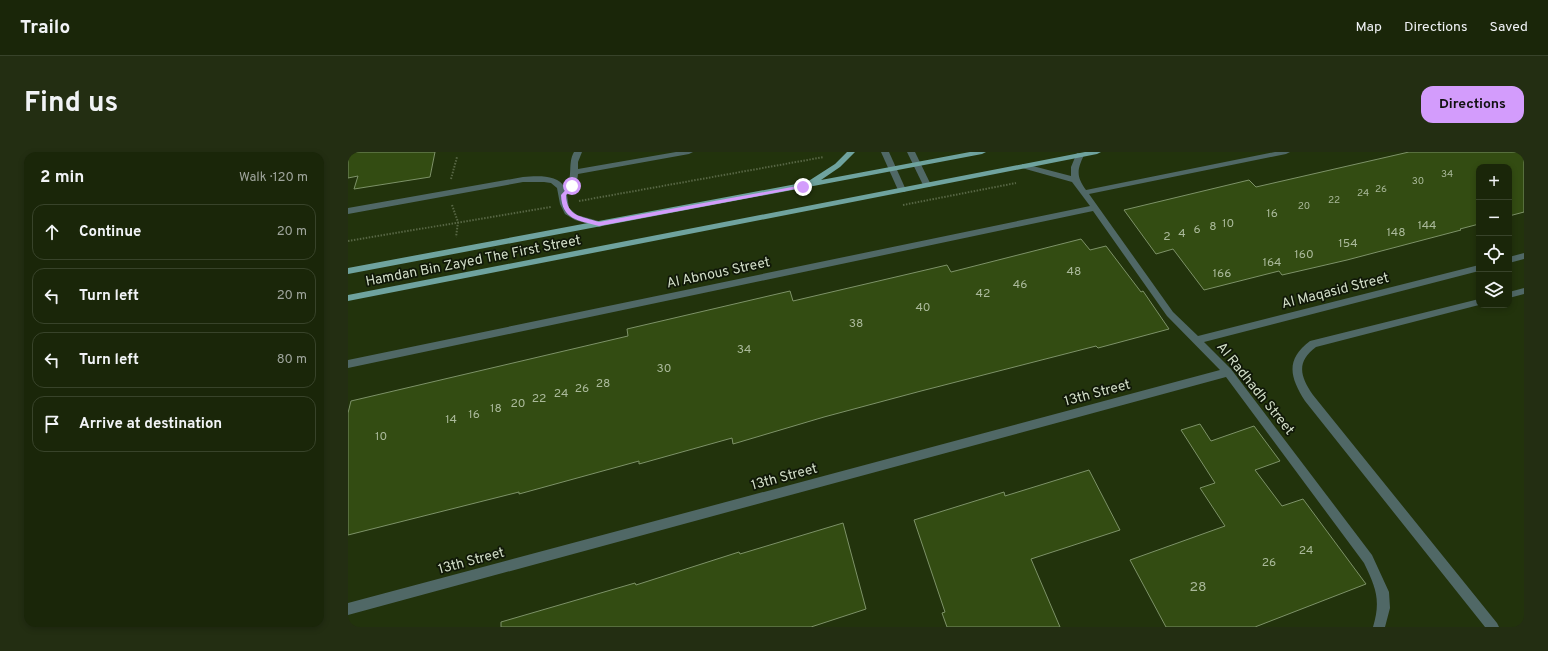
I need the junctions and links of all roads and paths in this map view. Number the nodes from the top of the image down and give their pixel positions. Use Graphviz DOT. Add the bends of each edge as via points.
graph roads {
  1 [pos="578,152"];
  2 [pos="689,152"];
  3 [pos="851,152"];
  4 [pos="885,152"];
  5 [pos="911,152"];
  6 [pos="982,152"];
  7 [pos="1097,152"];
  8 [pos="1286,152"];
  9 [pos="1080,155"];
  10 [pos="827,156"];
  11 [pos="917,164"];
  12 [pos="1025,166"];
  13 [pos="892,169"];
  14 [pos="575,172"];
  15 [pos="1075,180"];
  16 [pos="927,185"];
  17 [pos="803,187"];
  18 [pos="902,190"];
  19 [pos="1084,193"];
  20 [pos="563,195"];
  21 [pos="564,204"];
  22 [pos="367,208"];
  23 [pos="1095,208"];
  24 [pos="348,211"];
  25 [pos="348,217"];
  26 [pos="599,224"];
  27 [pos="348,241"];
  28 [pos="1524,256"];
  29 [pos="1512,259"];
  30 [pos="1476,269"];
  31 [pos="348,272"];
  32 [pos="1524,291"];
  33 [pos="1512,293"];
  34 [pos="348,298"];
  35 [pos="1476,303"];
  36 [pos="1198,340"];
  37 [pos="348,364"];
  38 [pos="1228,372"];
  39 [pos="348,609"];
  40 [pos="1379,627"];
  41 [pos="1493,627"];
  1 -- 14 [label="street" via="575,157"];
  2 -- 14 [label="street"];
  3 -- 17 [label="main road" via="833,170"];
  4 -- 13 [label="street"];
  5 -- 11 [label="street"];
  6 -- 11 [label="main road, Hamdan Bin Zayed The First Street"];
  7 -- 9 [label="main road, Hamdan Bin Zayed The First Street"];
  8 -- 19 [label="street"];
  9 -- 12 [label="main road, Hamdan Bin Zayed The First Street"];
  9 -- 15 [label="street" via="1075,167"];
  10 -- 21 [label="path"];
  11 -- 13 [label="main road, Hamdan Bin Zayed The First Street"];
  11 -- 16 [label="street"];
  12 -- 15 [label="street"];
  12 -- 16 [label="main road, Hamdan Bin Zayed The First Street"];
  13 -- 17 [label="main road, Hamdan Bin Zayed The First Street"];
  13 -- 18 [label="street"];
  14 -- 20 [label="street" via="572,186"];
  15 -- 19 [label="street, Al Radhadh Street"];
  16 -- 18 [label="main road, Hamdan Bin Zayed The First Street"];
  17 -- 26 [label="main road, Hamdan Bin Zayed The First Street"];
  18 -- 34 [label="main road, Hamdan Bin Zayed The First Street"];
  19 -- 23 [label="street, Al Radhadh Street"];
  20 -- 21 [label="street"];
  20 -- 22 [label="street" via="563,189 553,181 529,180"];
  21 -- 26 [label="street" via="572,216"];
  21 -- 27 [label="path"];
  22 -- 24 [label="street"];
  22 -- 25 [label="street"];
  23 -- 36 [label="street, Al Radhadh Street" via="1170,314"];
  23 -- 37 [label="street, Al Abnous Street"];
  26 -- 31 [label="main road, Hamdan Bin Zayed The First Street"];
  28 -- 29 [label="street"];
  30 -- 36 [label="street, Al Maqasid Street"];
  32 -- 33 [label="street"];
  35 -- 41 [label="street" via="1313,344 1300,356 1297,373 1309,398"];
  36 -- 38 [label="street, Al Radhadh Street"];
  38 -- 39 [label="street, 13th Street"];
  38 -- 40 [label="street, Al Radhadh Street" via="1368,559 1382,586 1385,611"];
}
